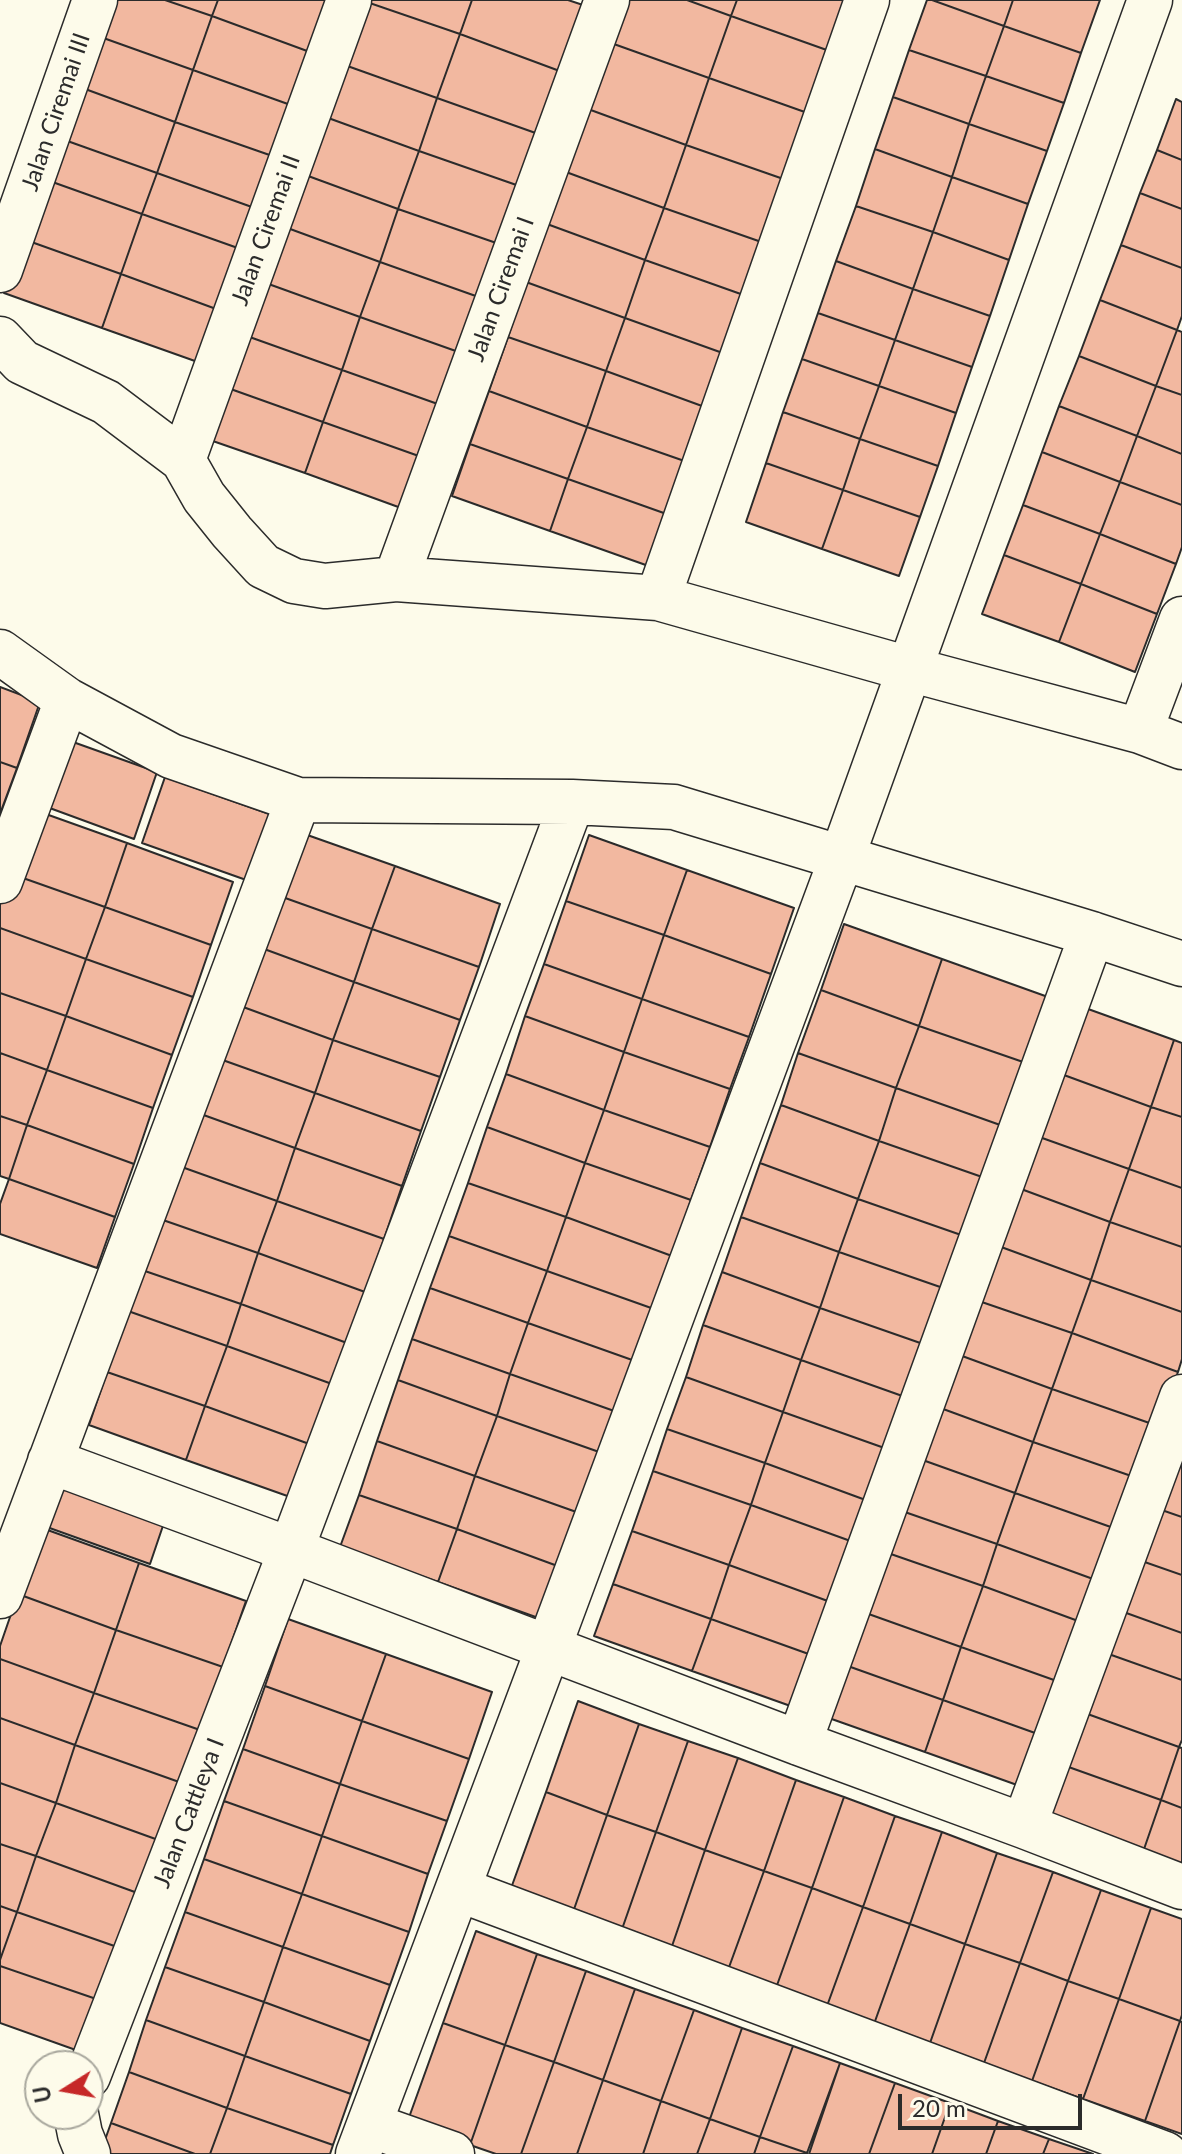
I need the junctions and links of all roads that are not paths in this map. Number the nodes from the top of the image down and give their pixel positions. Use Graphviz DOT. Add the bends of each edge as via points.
graph roads {
  1 [pos="95,0"];
  2 [pos="349,0"];
  3 [pos="607,0"];
  4 [pos="867,0"];
  5 [pos="1150,0"];
  6 [pos="0,270"];
  7 [pos="0,339"];
  8 [pos="183,460"];
  9 [pos="396,579"];
  10 [pos="658,598"];
  11 [pos="1182,619"];
  12 [pos="0,652"];
  13 [pos="902,688"];
  14 [pos="67,700"];
  15 [pos="1140,731"];
  16 [pos="1182,747"];
  17 [pos="298,800"];
  18 [pos="572,802"];
  19 [pos="841,860"];
  20 [pos="0,881"];
  21 [pos="1092,934"];
  22 [pos="1182,964"];
  23 [pos="1182,1397"];
  24 [pos="50,1461"];
  25 [pos="291,1550"];
  26 [pos="0,1596"];
  27 [pos="548,1649"];
  28 [pos="799,1743"];
  29 [pos="1024,1826"];
  30 [pos="1182,1887"];
  31 [pos="458,1889"];
  32 [pos="98,2050"];
  33 [pos="79,2130"];
  34 [pos="364,2139"];
  35 [pos="88,2154"];
  36 [pos="452,2154"];
  37 [pos="1165,2154"];
  1 -- 6 [label="street, Jalan Ciremai III"];
  2 -- 8 [label="street, Jalan Ciremai II"];
  3 -- 9 [label="street, Jalan Ciremai I"];
  4 -- 10 [label="street"];
  5 -- 13 [label="street"];
  7 -- 8 [label="street" via="22,362 106,402"];
  8 -- 9 [label="street" via="204,497 263,566 294,581 325,586"];
  9 -- 10 [label="street"];
  10 -- 13 [label="street"];
  11 -- 15 [label="street"];
  12 -- 14 [label="street"];
  13 -- 15 [label="street"];
  13 -- 19 [label="street"];
  14 -- 17 [label="street" via="171,756"];
  14 -- 20 [label="street"];
  15 -- 16 [label="street"];
  17 -- 18 [label="street"];
  17 -- 24 [label="street"];
  18 -- 19 [label="street" via="674,807"];
  18 -- 25 [label="street, Jalan Cattleya I"];
  19 -- 21 [label="street"];
  19 -- 27 [label="street"];
  21 -- 22 [label="street"];
  21 -- 28 [label="street"];
  23 -- 29 [label="street"];
  24 -- 25 [label="street"];
  24 -- 26 [label="street"];
  25 -- 27 [label="street"];
  25 -- 32 [label="street, Jalan Cattleya I"];
  27 -- 28 [label="street"];
  27 -- 31 [label="street"];
  28 -- 29 [label="street"];
  29 -- 30 [label="street"];
  31 -- 34 [label="street"];
  31 -- 37 [label="street"];
  33 -- 35 [label="street"];
  34 -- 36 [label="street"];
}
